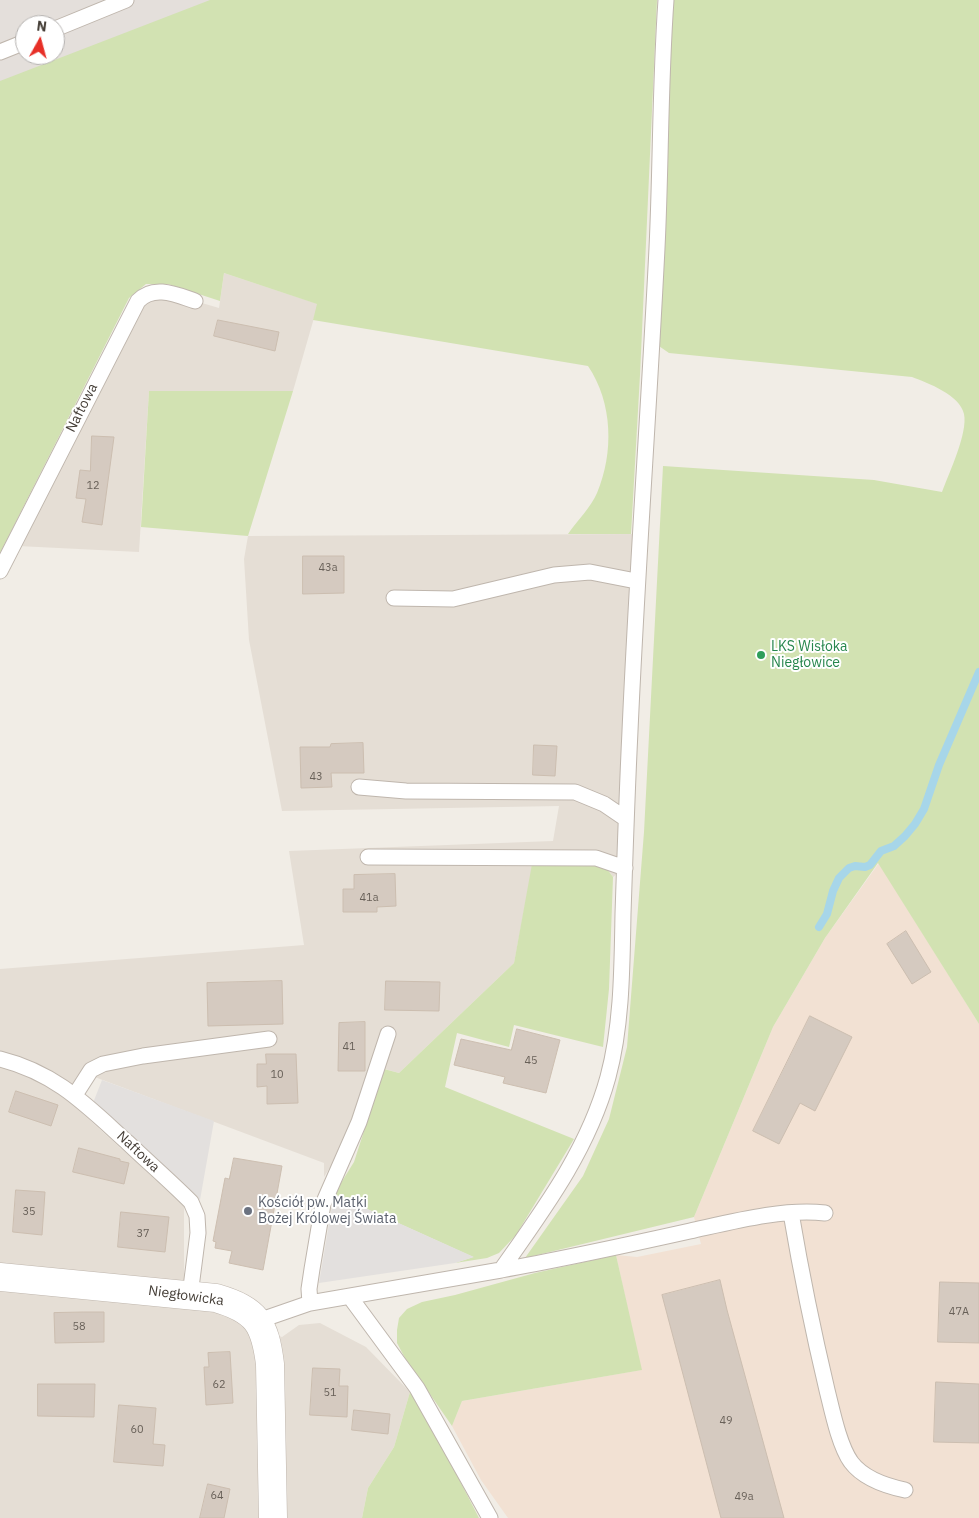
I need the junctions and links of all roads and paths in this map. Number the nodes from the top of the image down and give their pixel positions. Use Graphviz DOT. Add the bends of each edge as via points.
graph roads {
  1 [pos="126,0"];
  2 [pos="666,0"];
  3 [pos="65,25"];
  4 [pos="15,46"];
  5 [pos="0,52"];
  6 [pos="195,301"];
  7 [pos="0,571"];
  8 [pos="636,581"];
  9 [pos="394,598"];
  10 [pos="359,787"];
  11 [pos="626,819"];
  12 [pos="368,858"];
  13 [pos="624,868"];
  14 [pos="388,1034"];
  15 [pos="268,1039"];
  16 [pos="0,1059"];
  17 [pos="75,1095"];
  18 [pos="791,1213"];
  19 [pos="825,1213"];
  20 [pos="500,1270"];
  21 [pos="0,1277"];
  22 [pos="190,1295"];
  23 [pos="350,1297"];
  24 [pos="310,1303"];
  25 [pos="258,1321"];
  26 [pos="905,1490"];
  27 [pos="273,1518"];
  28 [pos="490,1518"];
  1 -- 3 [label="lane"];
  2 -- 8 [label="lane" via="657,246"];
  4 -- 5 [label="lane"];
  6 -- 7 [label="lane, Naftowa" via="160,291 146,294 138,301"];
  8 -- 9 [label="lane" via="590,572 554,575 452,599"];
  8 -- 11 [label="lane"];
  10 -- 11 [label="lane" via="406,791 575,792 604,804"];
  11 -- 13 [label="lane"];
  12 -- 13 [label="lane" via="596,858"];
  13 -- 20 [label="lane" via="616,1032 601,1100 570,1167"];
  14 -- 24 [label="lane" via="359,1122 323,1204 309,1289"];
  15 -- 17 [label="lane" via="103,1064 91,1070"];
  16 -- 17 [label="lane, Naftowa" via="44,1076"];
  17 -- 22 [label="lane, Naftowa" via="191,1202 197,1216 198,1233"];
  18 -- 19 [label="lane"];
  18 -- 20 [label="lane"];
  18 -- 26 [label="lane" via="818,1354 834,1423 843,1445 851,1462 863,1473"];
  20 -- 23 [label="lane"];
  21 -- 22 [label="street, Niegłowicka"];
  22 -- 25 [label="street, Niegłowicka" via="233,1303"];
  23 -- 24 [label="lane"];
  23 -- 28 [label="lane" via="418,1388"];
  24 -- 25 [label="lane"];
  25 -- 27 [label="street" via="265,1335 270,1364"];
}
